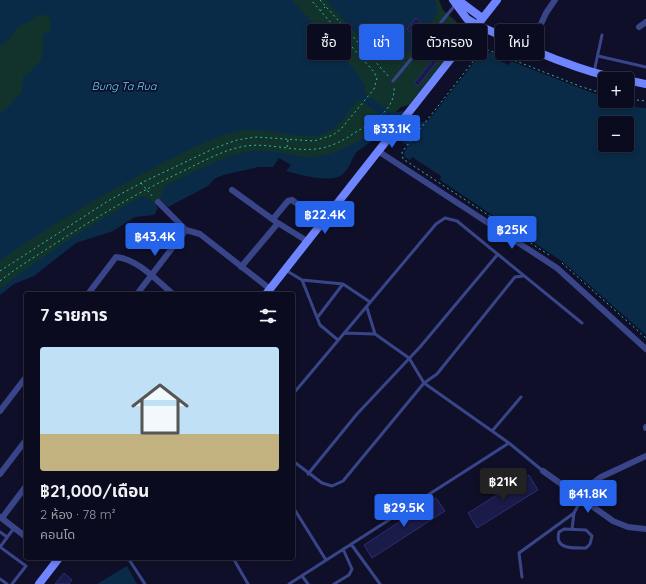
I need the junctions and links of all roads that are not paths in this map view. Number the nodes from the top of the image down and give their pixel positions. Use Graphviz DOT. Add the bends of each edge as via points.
graph roads {
  1 [pos="497,0"];
  2 [pos="555,0"];
  3 [pos="459,1"];
  4 [pos="482,18"];
  5 [pos="646,22"];
  6 [pos="474,24"];
  7 [pos="477,24"];
  8 [pos="541,24"];
  9 [pos="639,27"];
  10 [pos="602,35"];
  11 [pos="544,53"];
  12 [pos="598,56"];
  13 [pos="449,60"];
  14 [pos="646,67"];
  15 [pos="594,72"];
  16 [pos="598,73"];
  17 [pos="393,81"];
  18 [pos="634,81"];
  19 [pos="646,84"];
  20 [pos="378,151"];
  21 [pos="232,190"];
  22 [pos="158,202"];
  23 [pos="276,221"];
  24 [pos="322,222"];
  25 [pos="186,230"];
  26 [pos="307,241"];
  27 [pos="498,254"];
  28 [pos="241,267"];
  29 [pos="285,270"];
  30 [pos="151,276"];
  31 [pos="523,276"];
  32 [pos="302,280"];
  33 [pos="343,284"];
  34 [pos="90,292"];
  35 [pos="139,292"];
  36 [pos="171,292"];
  37 [pos="268,292"];
  38 [pos="370,302"];
  39 [pos="367,308"];
  40 [pos="317,318"];
  41 [pos="582,323"];
  42 [pos="344,333"];
  43 [pos="375,334"];
  44 [pos="338,340"];
  45 [pos="646,349"];
  46 [pos="409,358"];
  47 [pos="24,380"];
  48 [pos="424,384"];
  49 [pos="295,392"];
  50 [pos="521,397"];
  51 [pos="0,411"];
  52 [pos="493,430"];
  53 [pos="24,443"];
  54 [pos="509,443"];
  55 [pos="646,456"];
  56 [pos="295,463"];
  57 [pos="543,471"];
  58 [pos="0,474"];
  59 [pos="308,474"];
  60 [pos="24,488"];
  61 [pos="579,497"];
  62 [pos="295,510"];
  63 [pos="574,513"];
  64 [pos="1,517"];
  65 [pos="14,528"];
  66 [pos="572,528"];
  67 [pos="646,529"];
  68 [pos="0,532"];
  69 [pos="24,536"];
  70 [pos="7,537"];
  71 [pos="351,544"];
  72 [pos="0,547"];
  73 [pos="344,549"];
  74 [pos="56,560"];
  75 [pos="129,560"];
  76 [pos="234,560"];
  77 [pos="326,560"];
  78 [pos="302,576"];
  79 [pos="522,577"];
  80 [pos="0,579"];
  81 [pos="7,584"];
  82 [pos="12,584"];
  83 [pos="39,584"];
  84 [pos="145,584"];
  85 [pos="248,584"];
  86 [pos="289,584"];
  87 [pos="308,584"];
  88 [pos="334,584"];
  89 [pos="380,584"];
  1 -- 4 [label="street"];
  2 -- 8 [label="street"];
  3 -- 4 [label="street"];
  3 -- 6 [label="street" via="467,19"];
  3 -- 17 [label="lane"];
  4 -- 7 [label="street"];
  5 -- 9 [label="street"];
  10 -- 12 [label="lane"];
  11 -- 15 [label="street"];
  12 -- 14 [label="lane"];
  12 -- 15 [label="lane"];
  13 -- 20 [label="street"];
  15 -- 16 [label="street"];
  18 -- 19 [label="street"];
  20 -- 24 [label="street"];
  20 -- 45 [label="street" via="557,268"];
  21 -- 23 [label="street"];
  22 -- 25 [label="street"];
  23 -- 24 [label="street" via="288,201 292,200"];
  23 -- 26 [label="street"];
  23 -- 28 [label="street"];
  24 -- 26 [label="street"];
  25 -- 28 [label="street" via="200,234"];
  25 -- 30 [label="street"];
  26 -- 29 [label="street"];
  27 -- 31 [label="lane"];
  27 -- 38 [label="lane" via="457,221 446,218 436,224"];
  27 -- 46 [label="lane"];
  28 -- 37 [label="street"];
  29 -- 32 [label="lane"];
  29 -- 37 [label="street"];
  30 -- 34 [label="street" via="136,263 116,257"];
  30 -- 35 [label="street"];
  30 -- 36 [label="street"];
  31 -- 41 [label="lane"];
  31 -- 48 [label="lane" via="515,277 437,374"];
  32 -- 33 [label="lane"];
  32 -- 40 [label="lane"];
  33 -- 38 [label="lane"];
  33 -- 40 [label="lane"];
  38 -- 39 [label="lane"];
  39 -- 42 [label="lane"];
  39 -- 43 [label="lane"];
  40 -- 44 [label="lane" via="323,329"];
  42 -- 43 [label="lane"];
  42 -- 44 [label="lane"];
  43 -- 46 [label="lane"];
  44 -- 49 [label="lane"];
  46 -- 48 [label="lane"];
  46 -- 59 [label="lane" via="357,414"];
  47 -- 51 [label="street"];
  48 -- 52 [label="lane"];
  48 -- 59 [label="lane" via="343,481 332,486 322,484"];
  50 -- 52 [label="lane"];
  52 -- 54 [label="lane"];
  53 -- 58 [label="street"];
  54 -- 57 [label="lane"];
  54 -- 71 [label="lane"];
  55 -- 61 [label="street" via="601,477"];
  56 -- 59 [label="lane"];
  57 -- 61 [label="street"];
  60 -- 64 [label="street"];
  61 -- 63 [label="lane"];
  61 -- 67 [label="street" via="613,522"];
  62 -- 77 [label="lane"];
  63 -- 66 [label="lane"];
  63 -- 79 [label="lane" via="519,553"];
  64 -- 65 [label="street"];
  65 -- 69 [label="street"];
  65 -- 70 [label="lane"];
  66 -- 66 [label="lane" via="559,532 558,540 563,546 586,548 590,544 590,532"];
  68 -- 70 [label="lane"];
  70 -- 72 [label="lane"];
  71 -- 73 [label="lane"];
  71 -- 89 [label="lane"];
  72 -- 82 [label="lane" via="26,566"];
  73 -- 77 [label="lane"];
  73 -- 88 [label="lane" via="352,569 349,575"];
  74 -- 83 [label="street"];
  75 -- 84 [label="lane"];
  76 -- 85 [label="lane"];
  77 -- 78 [label="lane"];
  78 -- 86 [label="lane"];
  78 -- 87 [label="lane"];
  80 -- 81 [label="lane"];
}
